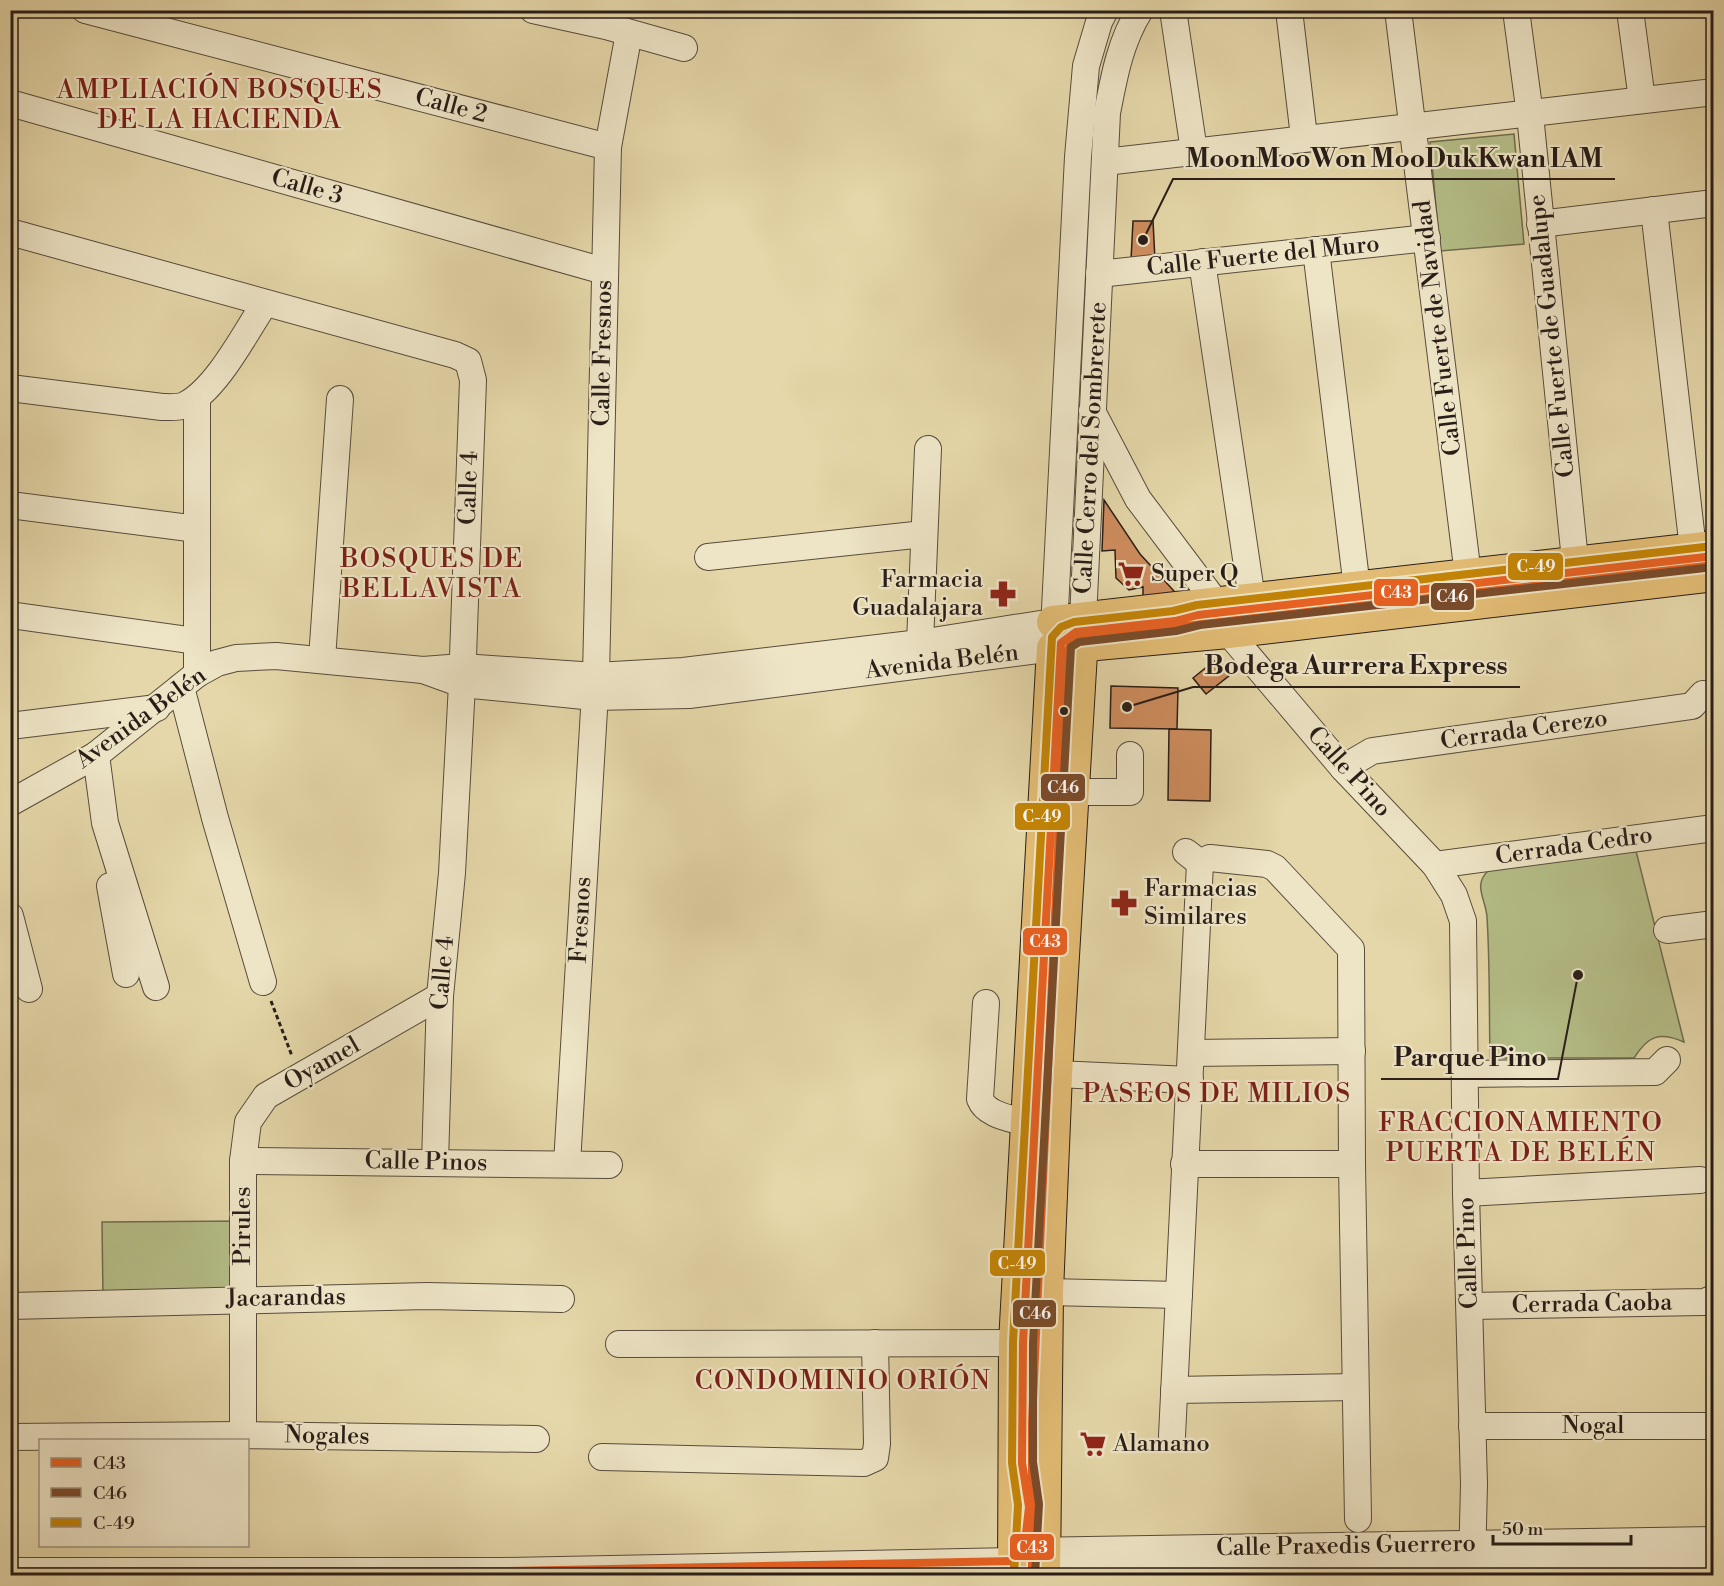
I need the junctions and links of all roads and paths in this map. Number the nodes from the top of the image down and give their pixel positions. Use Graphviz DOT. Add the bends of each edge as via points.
graph roads {
  1 [pos="85,10"];
  2 [pos="532,10"];
  3 [pos="1140,10"];
  4 [pos="1173,10"];
  5 [pos="1289,10"];
  6 [pos="1398,10"];
  7 [pos="1516,10"];
  8 [pos="1630,10"];
  9 [pos="1102,14"];
  10 [pos="629,33"];
  11 [pos="684,48"];
  12 [pos="1713,92"];
  13 [pos="1642,100"];
  14 [pos="10,103"];
  15 [pos="1530,115"];
  16 [pos="1414,125"];
  17 [pos="1304,137"];
  18 [pos="608,147"];
  19 [pos="1194,151"];
  20 [pos="1105,162"];
  21 [pos="1713,203"];
  22 [pos="1654,210"];
  23 [pos="1540,224"];
  24 [pos="10,232"];
  25 [pos="1427,238"];
  26 [pos="1316,250"];
  27 [pos="1202,262"];
  28 [pos="604,271"];
  29 [pos="1099,274"];
  30 [pos="265,303"];
  31 [pos="10,388"];
  32 [pos="197,398"];
  33 [pos="340,399"];
  34 [pos="1091,408"];
  35 [pos="928,449"];
  36 [pos="10,505"];
  37 [pos="198,530"];
  38 [pos="924,534"];
  39 [pos="1708,554"];
  40 [pos="708,557"];
  41 [pos="1468,575"];
  42 [pos="1713,575"];
  43 [pos="1577,576"];
  44 [pos="1357,588"];
  45 [pos="1252,599"];
  46 [pos="10,615"];
  47 [pos="1222,618"];
  48 [pos="1070,637"];
  49 [pos="196,641"];
  50 [pos="921,643"];
  51 [pos="322,660"];
  52 [pos="462,675"];
  53 [pos="189,681"];
  54 [pos="595,686"];
  55 [pos="1703,693"];
  56 [pos="157,708"];
  57 [pos="10,726"];
  58 [pos="1130,754"];
  59 [pos="96,755"];
  60 [pos="1343,768"];
  61 [pos="1073,792"];
  62 [pos="10,803"];
  63 [pos="105,823"];
  64 [pos="1713,828"];
  65 [pos="1435,865"];
  66 [pos="10,916"];
  67 [pos="1713,925"];
  68 [pos="1667,930"];
  69 [pos="126,974"];
  70 [pos="263,982"];
  71 [pos="156,987"];
  72 [pos="30,988"];
  73 [pos="440,996"];
  74 [pos="986,1003"];
  75 [pos="1352,1051"];
  76 [pos="1191,1053"];
  77 [pos="1667,1060"];
  78 [pos="1056,1074"];
  79 [pos="1465,1074"];
  80 [pos="300,1078"];
  81 [pos="1190,1080"];
  82 [pos="1026,1123"];
  83 [pos="243,1161"];
  84 [pos="435,1162"];
  85 [pos="567,1164"];
  86 [pos="1184,1164"];
  87 [pos="1352,1164"];
  88 [pos="609,1165"];
  89 [pos="1700,1180"];
  90 [pos="1466,1193"];
  91 [pos="1047,1292"];
  92 [pos="1179,1295"];
  93 [pos="1713,1298"];
  94 [pos="243,1299"];
  95 [pos="561,1299"];
  96 [pos="10,1306"];
  97 [pos="1470,1306"];
  98 [pos="875,1343"];
  99 [pos="1015,1343"];
  100 [pos="619,1344"];
  101 [pos="1355,1386"];
  102 [pos="1174,1390"];
  103 [pos="1472,1426"];
  104 [pos="1713,1426"];
  105 [pos="243,1435"];
  106 [pos="1172,1436"];
  107 [pos="10,1437"];
  108 [pos="536,1439"];
  109 [pos="602,1457"];
  110 [pos="1358,1519"];
  111 [pos="1713,1540"];
  112 [pos="1472,1554"];
  113 [pos="1713,1563"];
  114 [pos="1027,1566"];
  115 [pos="25,1572"];
  116 [pos="145,1573"];
  117 [pos="257,1573"];
  118 [pos="366,1573"];
  119 [pos="483,1573"];
  1 -- 18 [label="street, Calle 2"];
  2 -- 10 [label="street"];
  3 -- 20 [label="street, Calle Cerro del Sombrerete" via="1129,27 1116,66 1107,113"];
  4 -- 19 [label="street"];
  5 -- 17 [label="street"];
  6 -- 16 [label="street, Calle Fuerte de Navidad"];
  7 -- 15 [label="street, Calle Fuerte de Guadalupe"];
  8 -- 13 [label="street"];
  9 -- 48 [label="street, Calle Cerro del Sombrerete" via="1086,66 1078,157"];
  10 -- 11 [label="street"];
  10 -- 18 [label="street, Calle Fresnos"];
  12 -- 13 [label="street"];
  13 -- 15 [label="street"];
  14 -- 28 [label="street, Calle 3"];
  15 -- 16 [label="street"];
  15 -- 23 [label="street, Calle Fuerte de Guadalupe"];
  16 -- 17 [label="street"];
  16 -- 25 [label="street, Calle Fuerte de Navidad"];
  17 -- 19 [label="street"];
  18 -- 28 [label="street, Calle Fresnos"];
  19 -- 20 [label="street"];
  20 -- 29 [label="street, Calle Cerro del Sombrerete"];
  21 -- 22 [label="street"];
  22 -- 23 [label="street"];
  22 -- 39 [label="street"];
  23 -- 43 [label="street, Calle Fuerte de Guadalupe"];
  24 -- 30 [label="street, Calle 4"];
  25 -- 26 [label="street, Calle Fuerte del Muro"];
  25 -- 41 [label="street, Calle Fuerte de Navidad"];
  26 -- 27 [label="street, Calle Fuerte del Muro"];
  26 -- 44 [label="street"];
  27 -- 29 [label="street, Calle Fuerte del Muro"];
  27 -- 45 [label="street"];
  28 -- 54 [label="street, Calle Fresnos"];
  29 -- 34 [label="street, Calle Cerro del Sombrerete"];
  30 -- 32 [label="street" via="228,360"];
  30 -- 52 [label="street, Calle 4" via="468,360 472,380"];
  31 -- 32 [label="street" via="162,407 182,406"];
  32 -- 37 [label="street"];
  33 -- 51 [label="street"];
  34 -- 47 [label="street, Calle Pino" via="1138,499"];
  34 -- 48 [label="street, Calle Cerro del Sombrerete"];
  35 -- 38 [label="street"];
  36 -- 37 [label="street"];
  37 -- 49 [label="street"];
  38 -- 40 [label="street"];
  38 -- 50 [label="street"];
  39 -- 43 [label="main road, Avenida Belén"];
  41 -- 43 [label="main road, Avenida Belén"];
  41 -- 44 [label="main road, Avenida Belén"];
  42 -- 43 [label="main road, Avenida Belén"];
  43 -- 47 [label="main road, Avenida Belén"];
  43 -- 48 [label="street"];
  44 -- 45 [label="main road, Avenida Belén"];
  45 -- 47 [label="main road, Avenida Belén"];
  46 -- 49 [label="street"];
  47 -- 48 [label="main road, Avenida Belén"];
  47 -- 60 [label="street, Calle Pino"];
  48 -- 50 [label="street, Avenida Belén"];
  48 -- 54 [label="street, Avenida Belén" via="689,695"];
  48 -- 61 [label="main road, Calle Cerro del Sombrerete"];
  48 -- 82 [label="main road, Calle Cerro del Sombrerete"];
  48 -- 114 [label="street" via="1023,1343 1022,1463 1027,1476"];
  49 -- 53 [label="street"];
  50 -- 54 [label="street, Avenida Belén" via="683,671"];
  51 -- 52 [label="street, Avenida Belén"];
  51 -- 53 [label="street, Avenida Belén" via="236,658 217,663"];
  52 -- 54 [label="street, Avenida Belén"];
  52 -- 73 [label="street, Calle 4" via="452,873"];
  53 -- 56 [label="street, Avenida Belén"];
  53 -- 70 [label="street" via="215,818"];
  54 -- 85 [label="street, Fresnos"];
  55 -- 60 [label="street, Cerrada Cerezo" via="1692,706 1372,752"];
  56 -- 57 [label="street"];
  56 -- 59 [label="street, Avenida Belén"];
  58 -- 61 [label="street" via="1130,792"];
  59 -- 62 [label="street, Avenida Belén"];
  59 -- 63 [label="street"];
  60 -- 65 [label="street, Calle Pino"];
  61 -- 78 [label="main road, Calle Cerro del Sombrerete"];
  63 -- 69 [label="street" via="110,885"];
  63 -- 71 [label="street"];
  64 -- 65 [label="street, Cerrada Cedro"];
  65 -- 79 [label="street, Calle Pino" via="1454,895 1462,921"];
  66 -- 72 [label="street"];
  67 -- 68 [label="street"];
  70 -- 80 [label="path"];
  73 -- 80 [label="street, Oyamel"];
  73 -- 84 [label="street, Calle 4"];
  74 -- 82 [label="street" via="982,1106"];
  75 -- 76 [label="street"];
  75 -- 76 [label="street" via="1353,958 1345,940 1275,868 1267,864 1193,858"];
  75 -- 87 [label="street"];
  76 -- 81 [label="street"];
  77 -- 79 [label="street" via="1655,1072"];
  78 -- 81 [label="street"];
  78 -- 91 [label="main road, Calle Cerro del Sombrerete"];
  79 -- 90 [label="street, Calle Pino"];
  80 -- 83 [label="street, Oyamel" via="266,1095 256,1106 248,1122"];
  81 -- 86 [label="street"];
  82 -- 99 [label="main road, Calle Cerro del Sombrerete"];
  83 -- 84 [label="street, Calle Pinos"];
  83 -- 94 [label="street, Pirules"];
  84 -- 85 [label="street, Calle Pinos"];
  85 -- 88 [label="street, Calle Pinos"];
  86 -- 87 [label="street"];
  86 -- 92 [label="street"];
  87 -- 101 [label="street"];
  89 -- 90 [label="street"];
  90 -- 97 [label="street, Calle Pino"];
  91 -- 92 [label="street"];
  91 -- 114 [label="main road, Calle Cerro del Sombrerete"];
  92 -- 102 [label="street"];
  93 -- 97 [label="street, Cerrada Caoba" via="1704,1302"];
  94 -- 95 [label="street, Jacarandas"];
  94 -- 96 [label="street, Jacarandas"];
  94 -- 105 [label="street, Pirules"];
  97 -- 103 [label="street, Calle Pino"];
  98 -- 99 [label="street"];
  98 -- 100 [label="street"];
  98 -- 109 [label="street" via="877,1444 875,1458 864,1463"];
  99 -- 114 [label="main road, Calle Cerro del Sombrerete"];
  101 -- 102 [label="street"];
  101 -- 110 [label="street"];
  102 -- 106 [label="street"];
  103 -- 104 [label="street, Nogal"];
  103 -- 112 [label="street, Calle Pino"];
  105 -- 107 [label="street, Nogales"];
  105 -- 108 [label="street, Nogales"];
  111 -- 112 [label="street, Calle Praxedis Guerrero"];
  112 -- 113 [label="street, Calle Praxedis Guerrero"];
  112 -- 114 [label="street, Calle Praxedis Guerrero"];
  114 -- 119 [label="street, Calle Praxedis Guerrero"];
  115 -- 116 [label="street, Calle Praxedis Guerrero"];
  116 -- 117 [label="street, Calle Praxedis Guerrero"];
  117 -- 118 [label="street, Calle Praxedis Guerrero"];
  118 -- 119 [label="street, Calle Praxedis Guerrero"];
}
